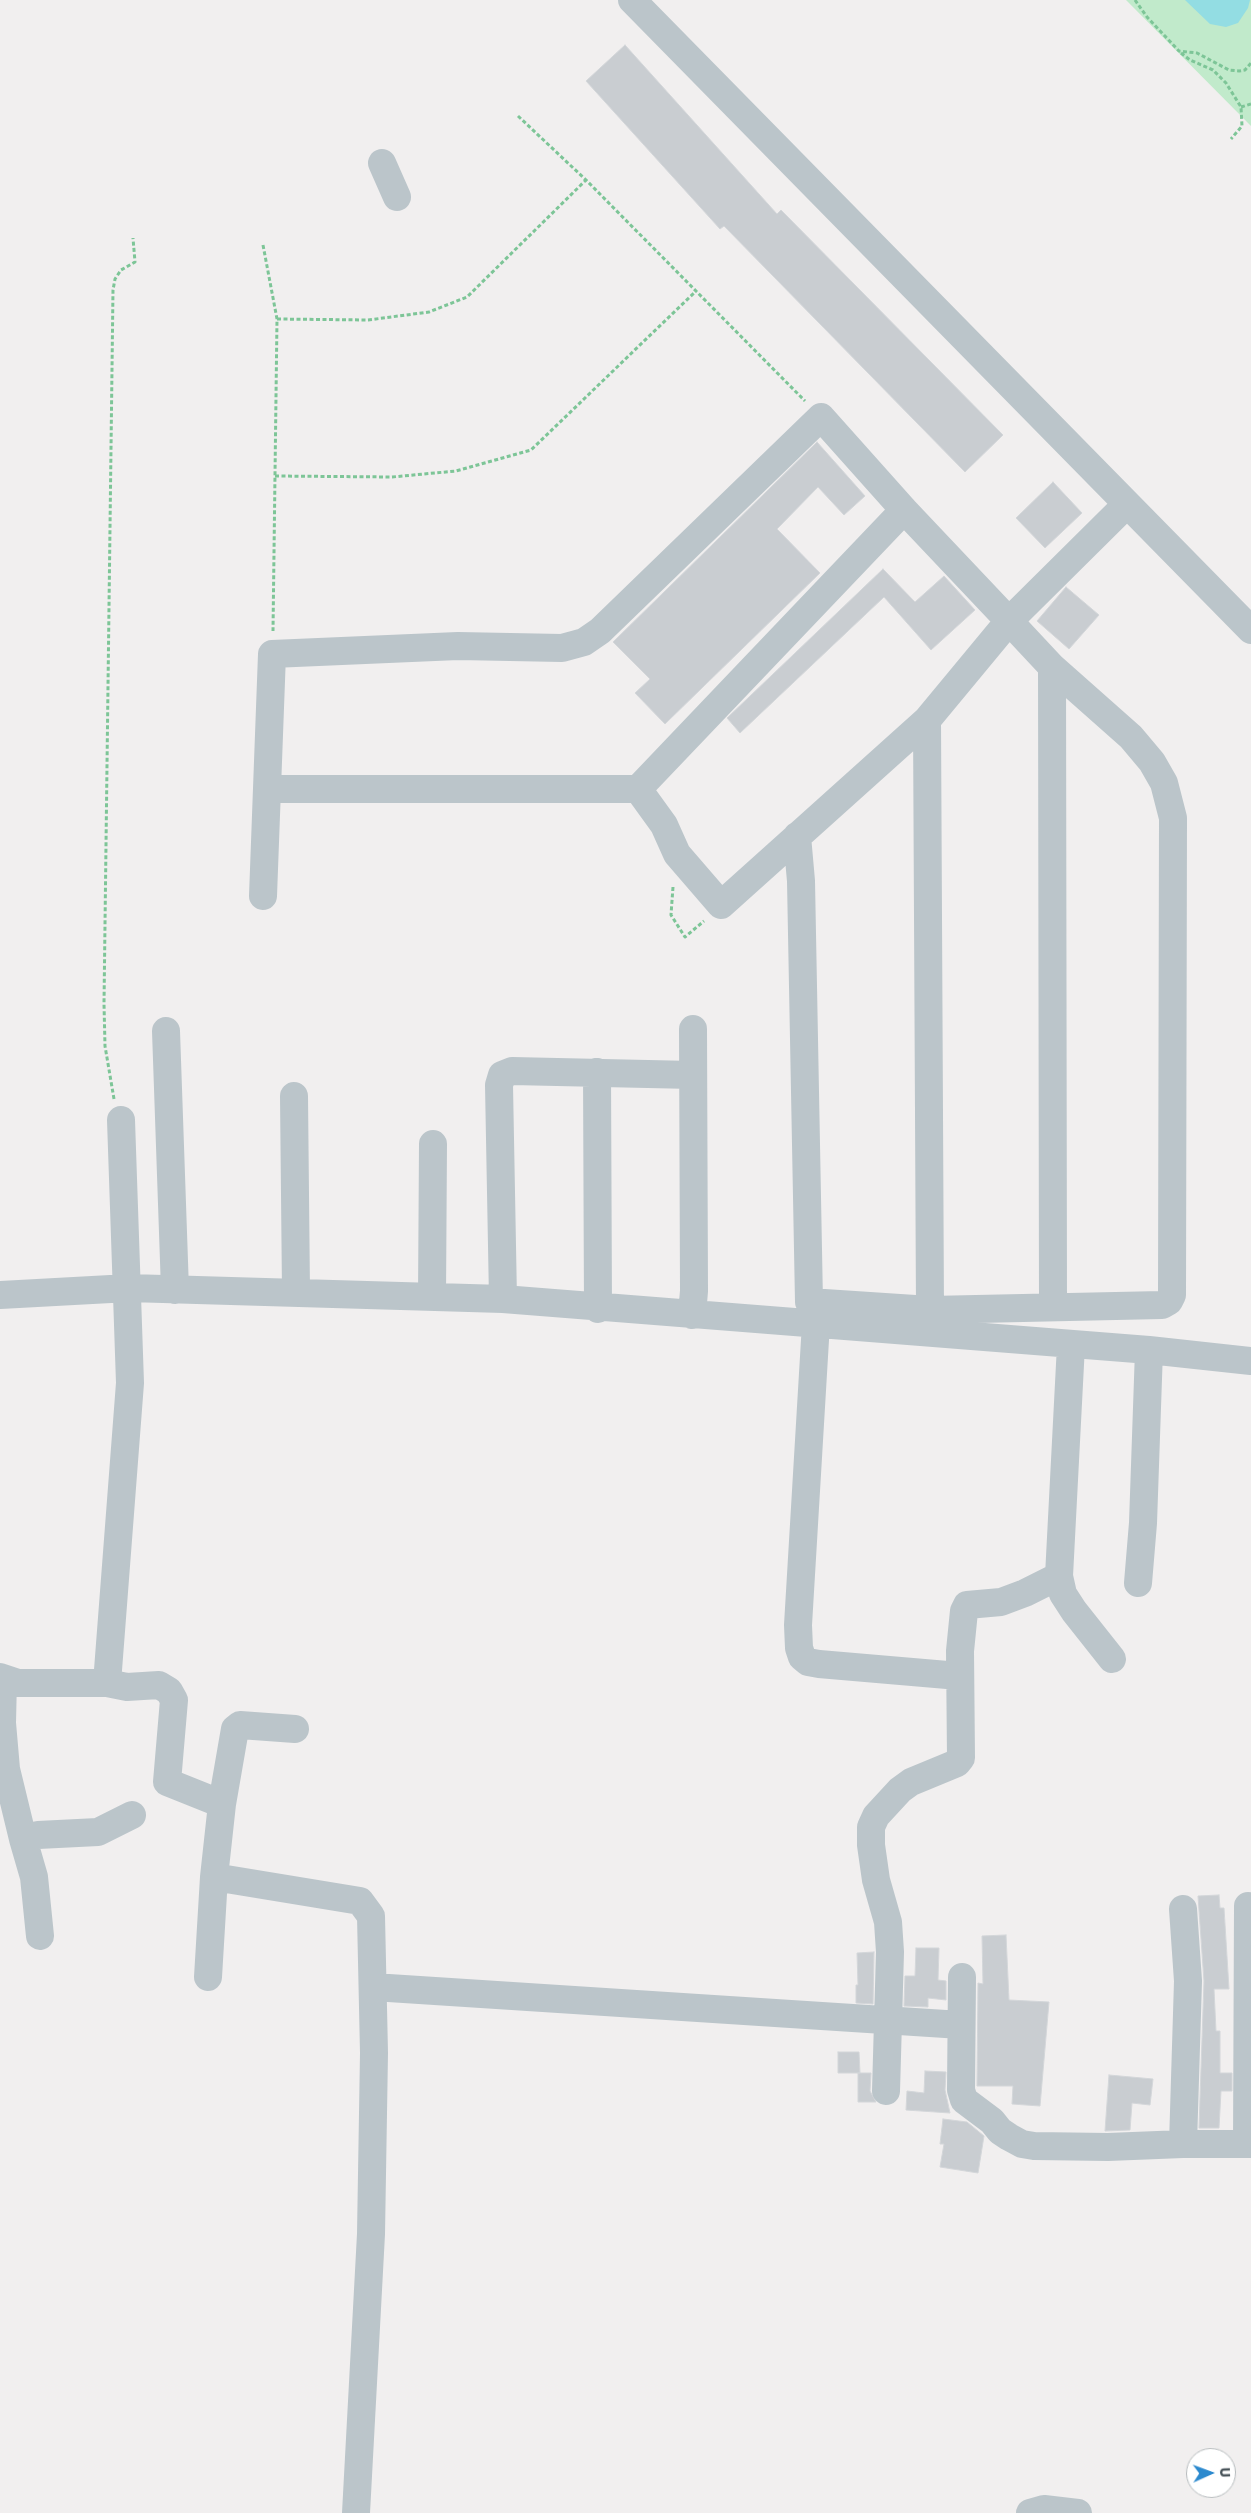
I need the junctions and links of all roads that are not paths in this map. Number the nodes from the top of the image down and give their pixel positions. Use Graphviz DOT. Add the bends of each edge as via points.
graph roads {
  1 [pos="632,0"];
  2 [pos="382,162"];
  3 [pos="398,197"];
  4 [pos="1126,505"];
  5 [pos="904,510"];
  6 [pos="1009,621"];
  7 [pos="1251,630"];
  8 [pos="1052,667"];
  9 [pos="927,720"];
  10 [pos="267,788"];
  11 [pos="638,789"];
  12 [pos="797,836"];
  13 [pos="263,896"];
  14 [pos="692,1028"];
  15 [pos="166,1031"];
  16 [pos="597,1072"];
  17 [pos="692,1075"];
  18 [pos="294,1096"];
  19 [pos="121,1120"];
  20 [pos="433,1144"];
  21 [pos="129,1288"];
  22 [pos="175,1290"];
  23 [pos="296,1292"];
  24 [pos="0,1295"];
  25 [pos="432,1296"];
  26 [pos="502,1299"];
  27 [pos="1053,1307"];
  28 [pos="598,1308"];
  29 [pos="930,1310"];
  30 [pos="692,1315"];
  31 [pos="816,1323"];
  32 [pos="1071,1344"];
  33 [pos="1149,1350"];
  34 [pos="1251,1361"];
  35 [pos="1059,1576"];
  36 [pos="1138,1583"];
  37 [pos="1112,1659"];
  38 [pos="959,1676"];
  39 [pos="2,1678"];
  40 [pos="107,1683"];
  41 [pos="295,1729"];
  42 [pos="222,1804"];
  43 [pos="132,1815"];
  44 [pos="23,1839"];
  45 [pos="214,1877"];
  46 [pos="1248,1906"];
  47 [pos="1183,1909"];
  48 [pos="40,1936"];
  49 [pos="208,1976"];
  50 [pos="962,1977"];
  51 [pos="373,1986"];
  52 [pos="888,2019"];
  53 [pos="961,2025"];
  54 [pos="886,2091"];
  55 [pos="1183,2144"];
  56 [pos="1249,2144"];
  57 [pos="356,2513"];
  58 [pos="1030,2513"];
  59 [pos="1078,2513"];
  1 -- 4 [label="street"];
  2 -- 3 [label="street"];
  4 -- 6 [label="street"];
  4 -- 7 [label="street"];
  5 -- 6 [label="street"];
  5 -- 10 [label="street" via="821,417 600,631 584,642 562,648 458,646 272,654"];
  5 -- 11 [label="street"];
  6 -- 8 [label="street"];
  6 -- 9 [label="street"];
  8 -- 27 [label="street"];
  8 -- 27 [label="street" via="1130,737 1152,762 1164,783 1173,818 1172,1295 1162,1304"];
  9 -- 12 [label="street"];
  9 -- 29 [label="street"];
  10 -- 11 [label="street"];
  10 -- 13 [label="street"];
  11 -- 12 [label="street" via="664,825 677,854 721,905"];
  12 -- 29 [label="street" via="801,881 809,1302"];
  14 -- 17 [label="street"];
  15 -- 22 [label="street"];
  16 -- 17 [label="street"];
  16 -- 26 [label="street" via="512,1071 502,1075 499,1085"];
  16 -- 28 [label="street"];
  17 -- 30 [label="street"];
  18 -- 23 [label="street"];
  19 -- 21 [label="street"];
  20 -- 25 [label="street"];
  21 -- 22 [label="street"];
  21 -- 24 [label="street"];
  21 -- 40 [label="street" via="130,1384"];
  22 -- 23 [label="street"];
  23 -- 25 [label="street"];
  25 -- 26 [label="street"];
  26 -- 28 [label="street"];
  27 -- 29 [label="street"];
  28 -- 30 [label="street"];
  30 -- 31 [label="street"];
  31 -- 32 [label="street"];
  31 -- 38 [label="street" via="798,1625 802,1657 819,1664"];
  32 -- 33 [label="street"];
  32 -- 35 [label="street"];
  33 -- 34 [label="street"];
  33 -- 36 [label="street"];
  35 -- 37 [label="street" via="1063,1594"];
  35 -- 38 [label="street" via="1001,1602 967,1605"];
  38 -- 52 [label="street" via="961,1758 900,1790 876,1816 871,1827 876,1880 888,1922"];
  39 -- 40 [label="street" via="18,1683"];
  39 -- 44 [label="street" via="6,1769"];
  40 -- 42 [label="street" via="127,1687 159,1684 170,1690 174,1700 167,1782"];
  41 -- 42 [label="street" via="240,1725 235,1730"];
  42 -- 45 [label="street"];
  43 -- 44 [label="street" via="98,1832"];
  44 -- 48 [label="street" via="34,1877"];
  45 -- 49 [label="street"];
  45 -- 51 [label="street" via="360,1901 371,1916"];
  46 -- 56 [label="street"];
  47 -- 55 [label="street" via="1188,1980"];
  50 -- 53 [label="street"];
  51 -- 52 [label="street"];
  51 -- 57 [label="street" via="371,2234"];
  52 -- 53 [label="street"];
  52 -- 54 [label="street"];
  53 -- 55 [label="street" via="961,2090 964,2100 1000,2131 1022,2144 1108,2147"];
  55 -- 56 [label="street"];
  58 -- 59 [label="street" via="1044,2509"];
}
